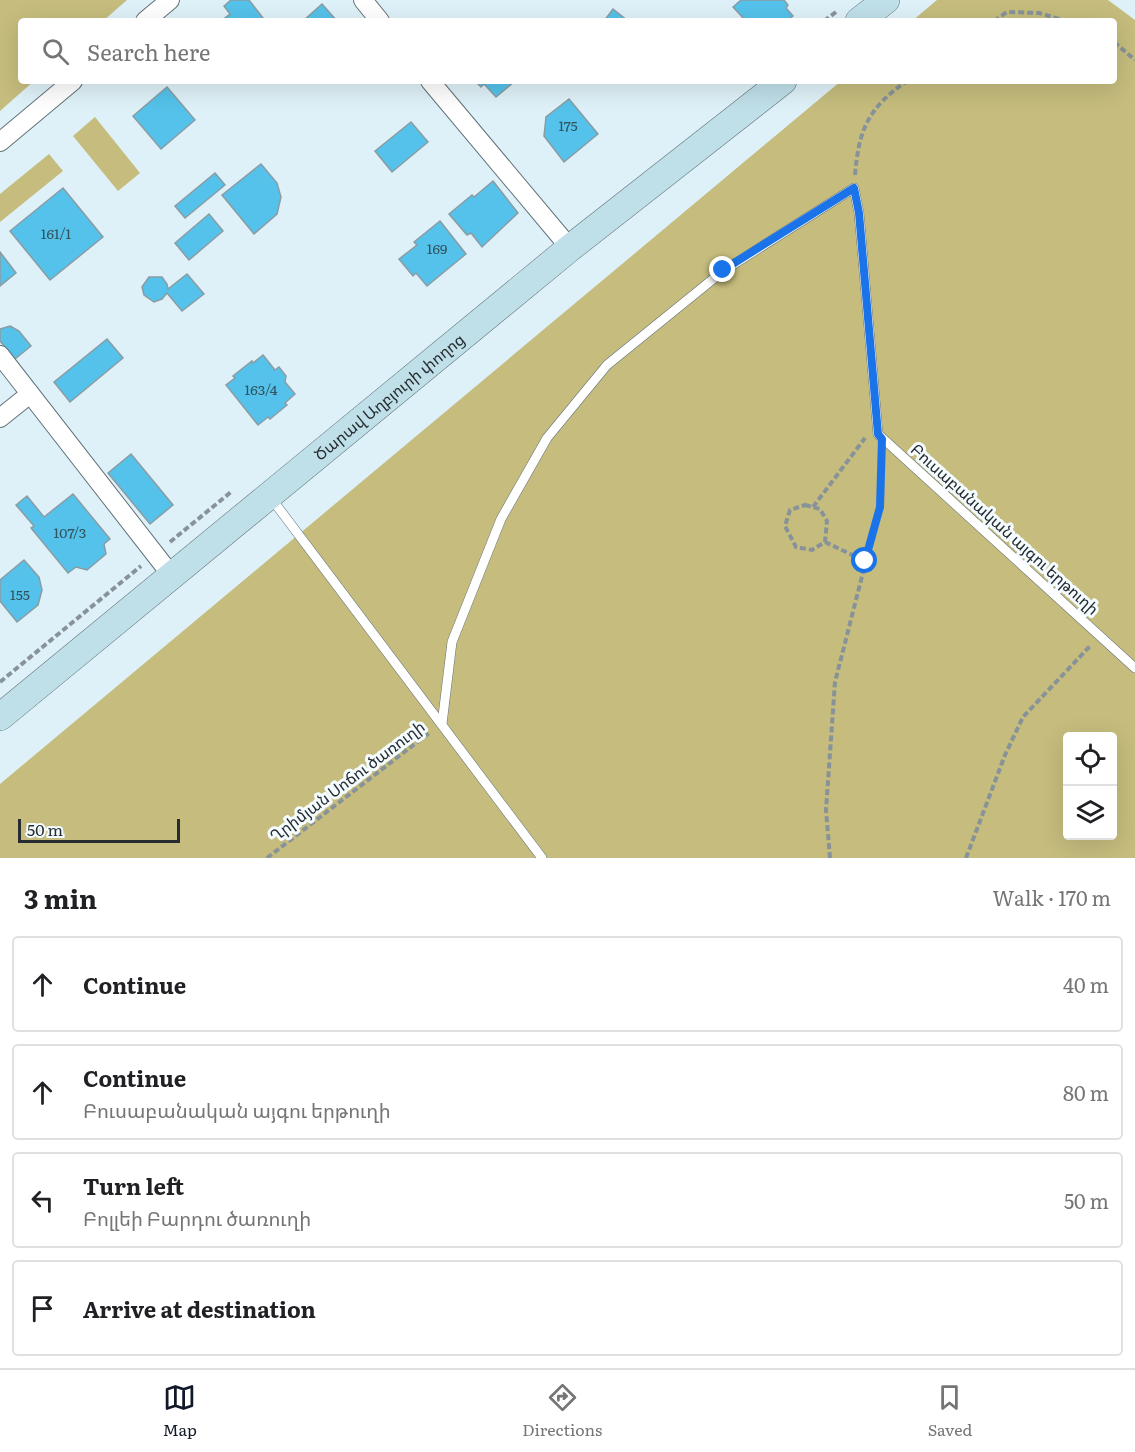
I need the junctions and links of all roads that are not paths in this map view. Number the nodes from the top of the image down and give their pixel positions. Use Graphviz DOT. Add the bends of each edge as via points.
graph roads {
  1 [pos="170,0"];
  2 [pos="363,0"];
  3 [pos="886,0"];
  4 [pos="149,18"];
  5 [pos="378,18"];
  6 [pos="863,18"];
  7 [pos="69,84"];
  8 [pos="433,84"];
  9 [pos="779,84"];
  10 [pos="0,142"];
  11 [pos="570,248"];
  12 [pos="0,355"];
  13 [pos="30,394"];
  14 [pos="0,418"];
  15 [pos="269,496"];
  16 [pos="172,576"];
  17 [pos="1135,668"];
  18 [pos="0,717"];
  19 [pos="442,724"];
  20 [pos="542,858"];
  1 -- 4 [label="street"];
  2 -- 5 [label="street"];
  3 -- 6 [label="main road"];
  7 -- 10 [label="street"];
  8 -- 11 [label="street"];
  9 -- 11 [label="main road, Ծարավ Աղբյուրի փողոց"];
  11 -- 15 [label="main road, Ծարավ Աղբյուրի փողոց"];
  12 -- 13 [label="street"];
  13 -- 14 [label="street"];
  13 -- 16 [label="street"];
  15 -- 16 [label="main road, Ծարավ Աղբյուրի փողոց"];
  15 -- 19 [label="lane"];
  16 -- 18 [label="main road, Ծարավ Աղբյուրի փողոց"];
  17 -- 19 [label="lane, Բուսաբանական այգու երթուղի" via="878,434 854,188 723,270 607,365 547,438 501,519 452,642"];
  19 -- 20 [label="lane"];
}
